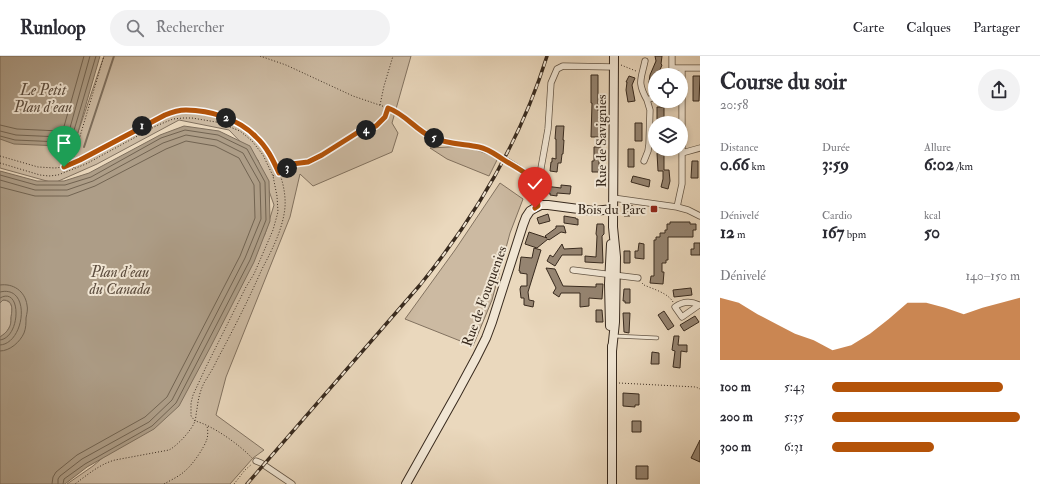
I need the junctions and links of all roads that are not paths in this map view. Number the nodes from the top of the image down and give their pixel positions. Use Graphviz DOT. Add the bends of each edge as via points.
graph roads {
  1 [pos="672,56"];
  2 [pos="645,61"];
  3 [pos="614,62"];
  4 [pos="672,68"];
  5 [pos="688,68"];
  6 [pos="700,68"];
  7 [pos="646,100"];
  8 [pos="700,148"];
  9 [pos="688,151"];
  10 [pos="682,156"];
  11 [pos="506,161"];
  12 [pos="644,161"];
  13 [pos="538,185"];
  14 [pos="613,198"];
  15 [pos="538,206"];
  16 [pos="677,207"];
  17 [pos="613,209"];
  18 [pos="700,216"];
  19 [pos="573,270"];
  20 [pos="612,275"];
  21 [pos="638,278"];
  22 [pos="700,305"];
  23 [pos="612,335"];
  24 [pos="657,338"];
  25 [pos="256,461"];
  26 [pos="292,484"];
  27 [pos="406,484"];
  28 [pos="612,484"];
  1 -- 4 [label="street"];
  2 -- 7 [label="street" via="640,84"];
  3 -- 13 [label="street" via="563,66 557,69 551,83 548,129"];
  3 -- 14 [label="street, Rue de Savignies"];
  5 -- 6 [label="street"];
  7 -- 12 [label="street" via="650,110 650,144"];
  8 -- 9 [label="street"];
  10 -- 16 [label="street" via="681,188"];
  11 -- 13 [label="street" via="521,169"];
  13 -- 15 [label="street"];
  14 -- 16 [label="street"];
  14 -- 17 [label="street, Rue de Savignies"];
  15 -- 17 [label="street" via="594,211"];
  15 -- 27 [label="street, Rue de Fouquenies" via="530,211 524,220 483,343"];
  16 -- 18 [label="street"];
  17 -- 20 [label="street, Rue de Savignies" via="610,247"];
  19 -- 20 [label="street"];
  20 -- 21 [label="street"];
  20 -- 23 [label="street, Rue de Savignies" via="609,314"];
  22 -- 22 [label="street" via="682,317 675,307 693,302"];
  23 -- 24 [label="lane"];
  23 -- 28 [label="street, Rue de Savignies"];
  25 -- 26 [label="street"];
}
